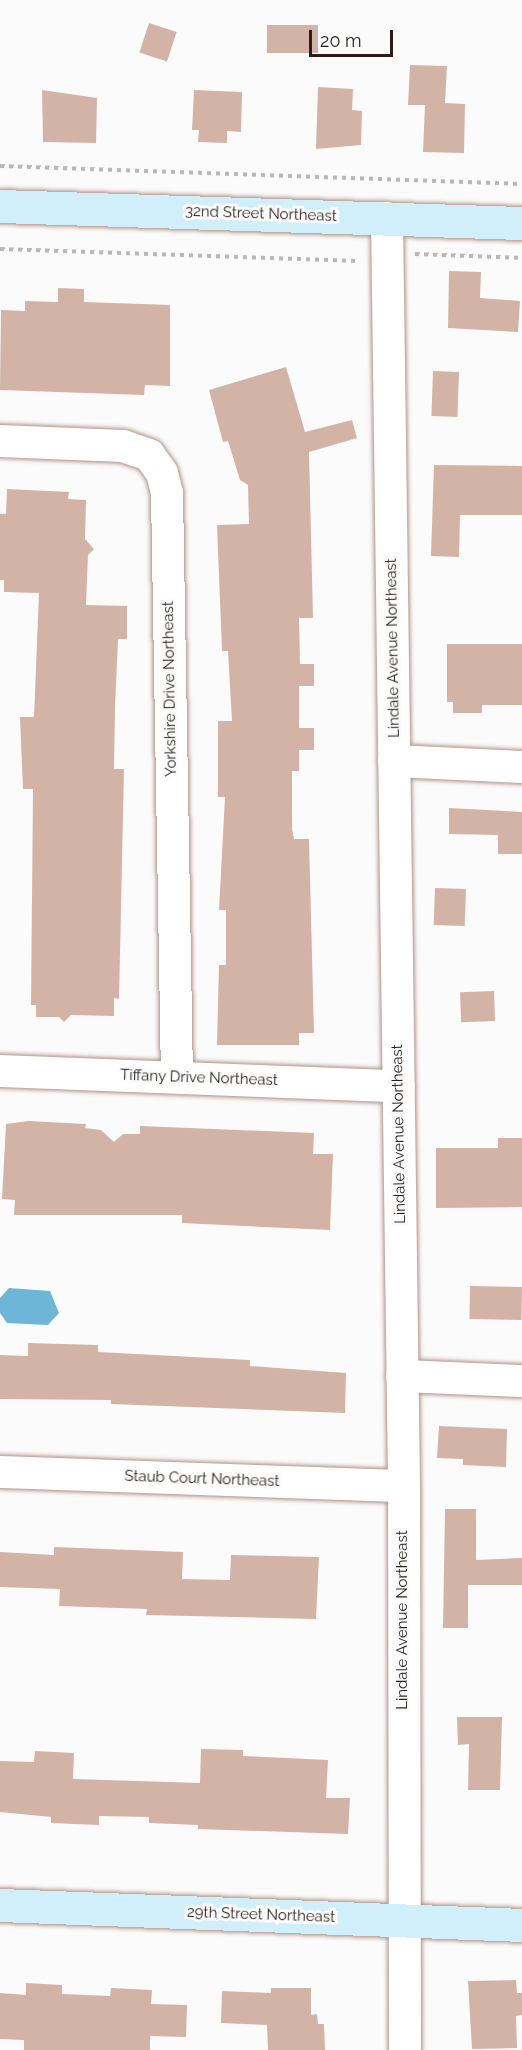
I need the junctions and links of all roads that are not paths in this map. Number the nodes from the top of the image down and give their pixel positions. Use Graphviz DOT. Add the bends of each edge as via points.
graph roads {
  1 [pos="0,206"];
  2 [pos="387,218"];
  3 [pos="522,223"];
  4 [pos="0,441"];
  5 [pos="394,761"];
  6 [pos="522,767"];
  7 [pos="0,1071"];
  8 [pos="177,1077"];
  9 [pos="399,1086"];
  10 [pos="402,1376"];
  11 [pos="522,1381"];
  12 [pos="0,1472"];
  13 [pos="404,1486"];
  14 [pos="0,1905"];
  15 [pos="402,1921"];
  16 [pos="522,1925"];
  17 [pos="405,2050"];
  1 -- 2 [label="main road, 32nd Street Northeast"];
  2 -- 3 [label="main road, 32nd Street Northeast"];
  2 -- 5 [label="street, Lindale Avenue Northeast"];
  4 -- 8 [label="street, Yorkshire Drive Northeast" via="123,446 148,455 162,473 167,504"];
  5 -- 6 [label="street"];
  5 -- 9 [label="street, Lindale Avenue Northeast"];
  7 -- 8 [label="street, Tiffany Drive Northeast"];
  8 -- 9 [label="street, Tiffany Drive Northeast"];
  9 -- 10 [label="street, Lindale Avenue Northeast"];
  10 -- 11 [label="street"];
  10 -- 13 [label="street, Lindale Avenue Northeast"];
  12 -- 13 [label="street, Staub Court Northeast"];
  13 -- 15 [label="street, Lindale Avenue Northeast"];
  14 -- 15 [label="main road, 29th Street Northeast"];
  15 -- 16 [label="main road, 29th Street Northeast"];
  15 -- 17 [label="street, Lindale Avenue Northeast"];
}
